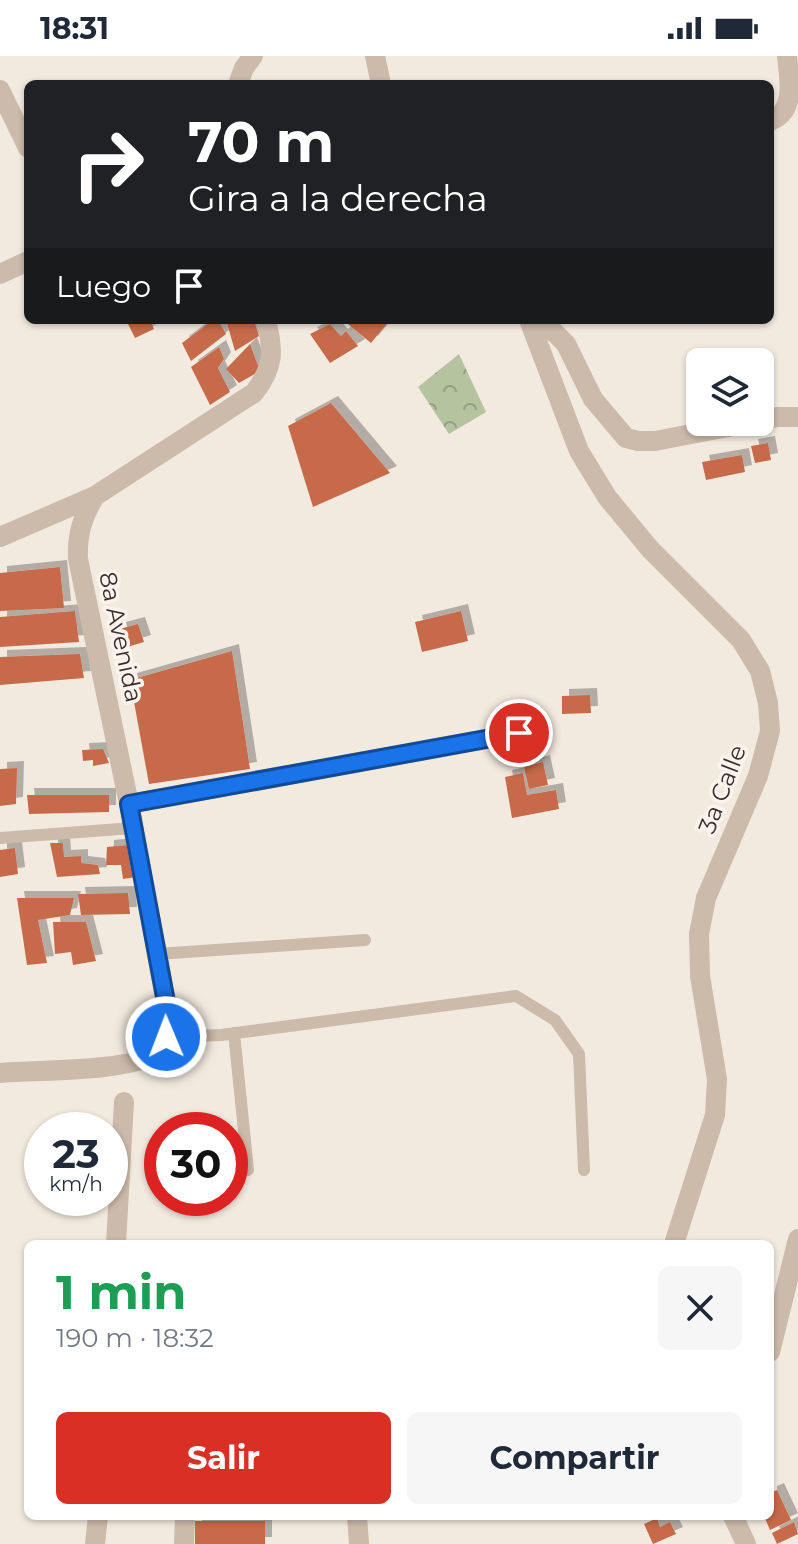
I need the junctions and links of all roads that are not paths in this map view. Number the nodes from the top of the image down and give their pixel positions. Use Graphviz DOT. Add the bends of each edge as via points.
graph roads {
  1 [pos="253,56"];
  2 [pos="375,56"];
  3 [pos="787,56"];
  4 [pos="240,80"];
  5 [pos="380,80"];
  6 [pos="0,90"];
  7 [pos="774,120"];
  8 [pos="24,140"];
  9 [pos="24,263"];
  10 [pos="0,274"];
  11 [pos="266,324"];
  12 [pos="531,324"];
  13 [pos="546,324"];
  14 [pos="798,417"];
  15 [pos="774,420"];
  16 [pos="686,435"];
  17 [pos="95,496"];
  18 [pos="0,537"];
  19 [pos="519,733"];
  20 [pos="129,804"];
  21 [pos="133,828"];
  22 [pos="0,838"];
  23 [pos="365,940"];
  24 [pos="157,954"];
  25 [pos="234,1033"];
  26 [pos="162,1044"];
  27 [pos="0,1073"];
  28 [pos="124,1102"];
  29 [pos="242,1112"];
  30 [pos="584,1170"];
  31 [pos="798,1239"];
  32 [pos="116,1240"];
  33 [pos="675,1240"];
  34 [pos="774,1336"];
  35 [pos="98,1520"];
  36 [pos="185,1520"];
  37 [pos="357,1520"];
  38 [pos="735,1520"];
  39 [pos="95,1544"];
  40 [pos="184,1544"];
  41 [pos="359,1544"];
  42 [pos="746,1544"];
  1 -- 4 [label="street"];
  2 -- 5 [label="street"];
  3 -- 7 [label="street" via="791,92 787,108"];
  6 -- 8 [label="street"];
  9 -- 10 [label="street"];
  11 -- 17 [label="street" via="271,360 254,393"];
  12 -- 33 [label="street, 3a Calle" via="579,451 607,497 650,549 741,640 760,671 768,703 770,731 758,776 706,898 699,934 700,976 717,1079 715,1115"];
  13 -- 16 [label="street" via="566,344 593,399 626,438 655,441"];
  14 -- 15 [label="street"];
  17 -- 18 [label="street"];
  17 -- 20 [label="street, 8a Avenida" via="77,536 78,559"];
  19 -- 20 [label="street"];
  20 -- 21 [label="street, 8a Avenida"];
  21 -- 22 [label="lane"];
  21 -- 24 [label="street, 8a Avenida"];
  23 -- 24 [label="lane"];
  24 -- 26 [label="street, 8a Avenida" via="169,1018"];
  25 -- 26 [label="lane"];
  25 -- 29 [label="lane"];
  25 -- 30 [label="lane" via="516,996 555,1020 579,1054"];
  26 -- 27 [label="street" via="134,1064"];
  28 -- 32 [label="street"];
  31 -- 34 [label="street"];
  35 -- 39 [label="street"];
  36 -- 40 [label="street"];
  37 -- 41 [label="street"];
  38 -- 42 [label="street"];
}
